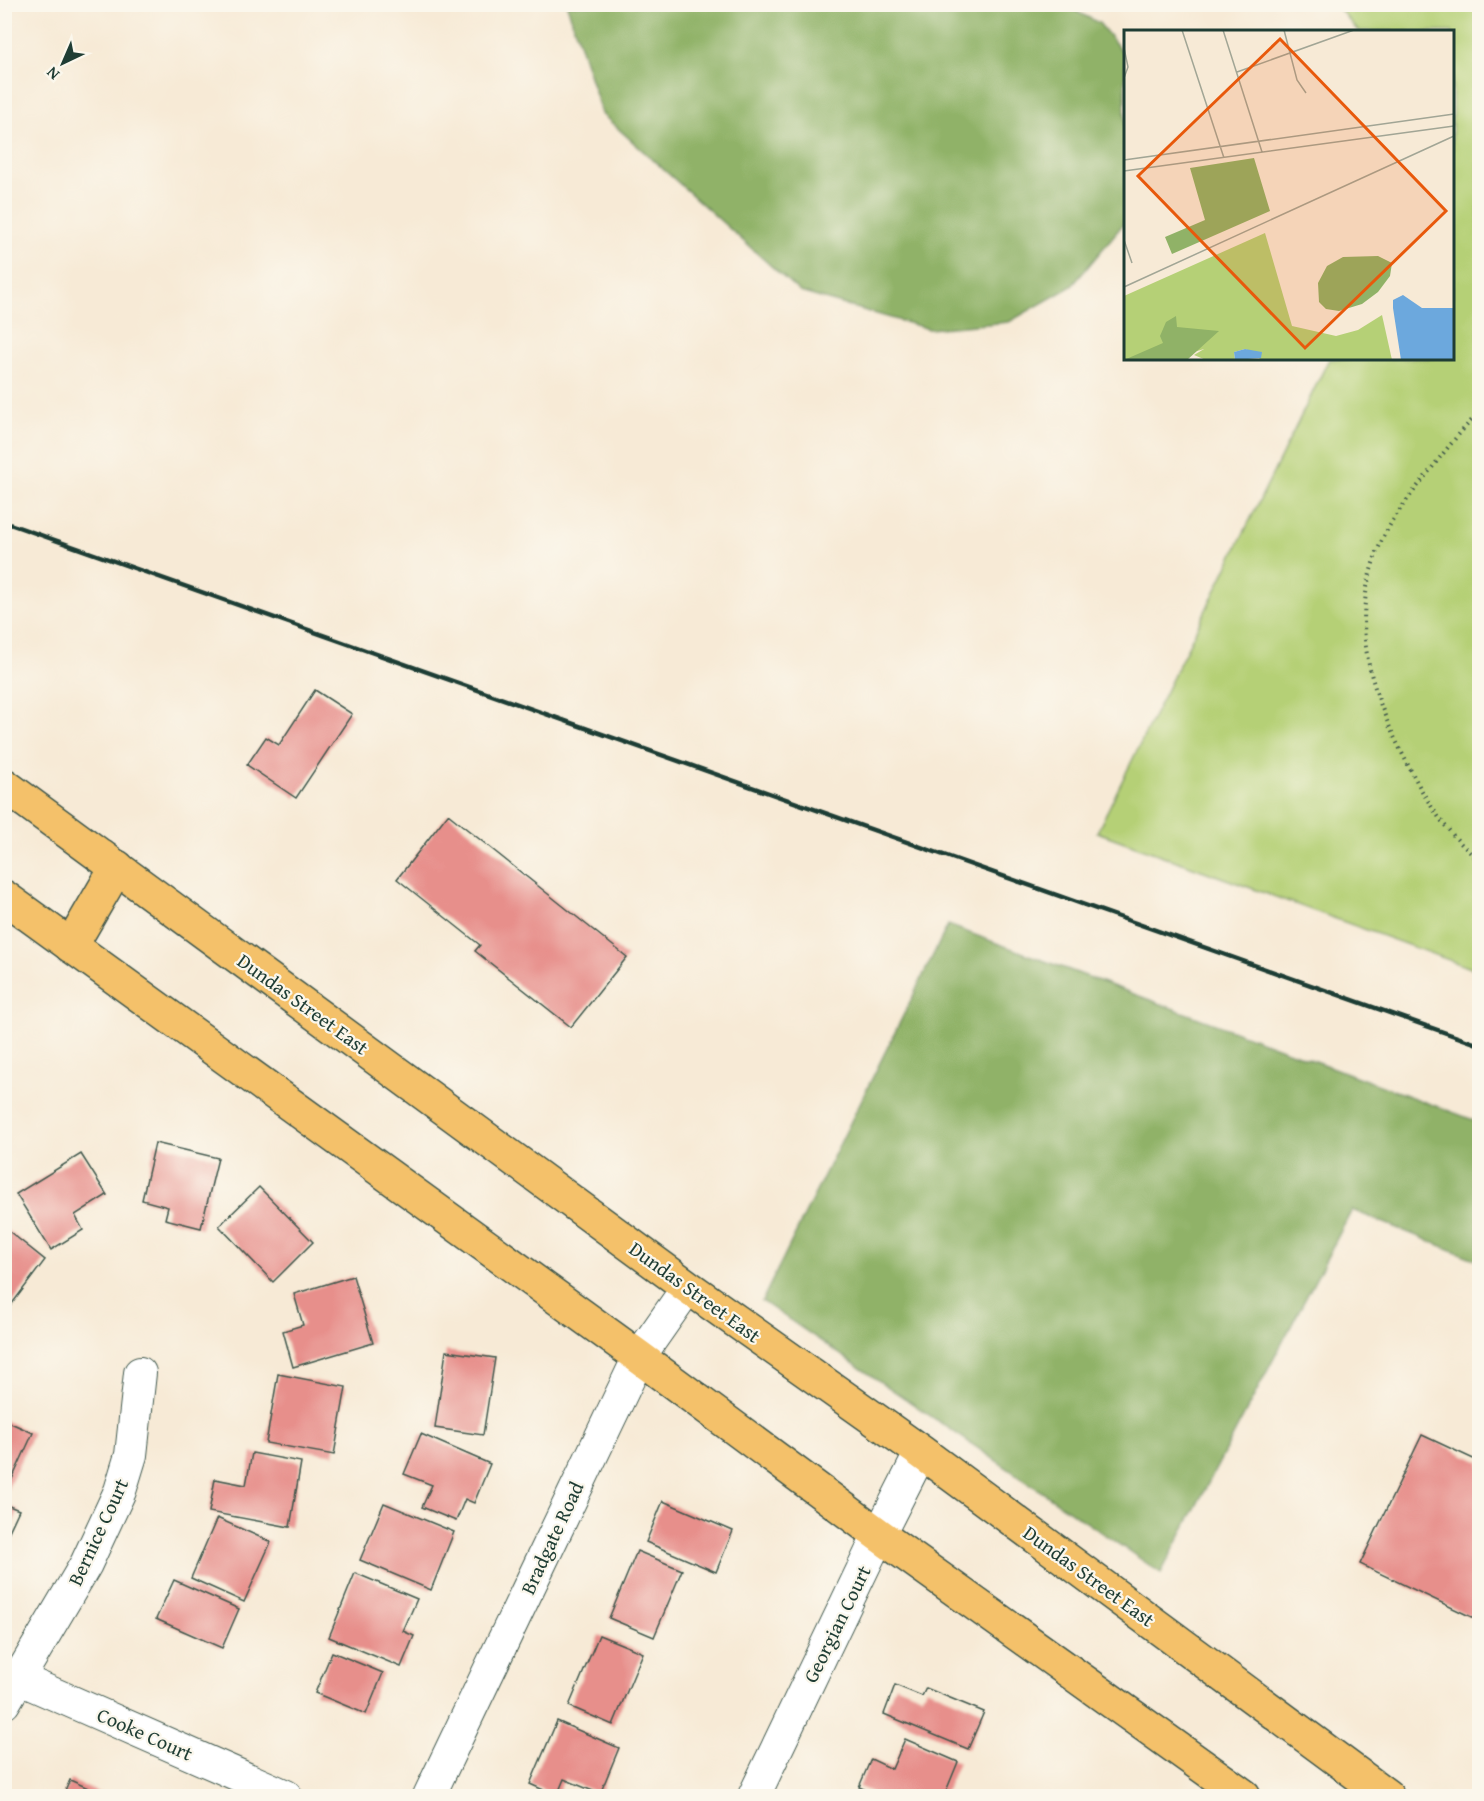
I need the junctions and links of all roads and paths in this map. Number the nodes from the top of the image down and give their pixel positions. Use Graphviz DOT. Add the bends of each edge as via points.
graph roads {
  1 [pos="1479,412"];
  2 [pos="4,785"];
  3 [pos="1479,861"];
  4 [pos="117,867"];
  5 [pos="4,897"];
  6 [pos="71,946"];
  7 [pos="688,1287"];
  8 [pos="639,1357"];
  9 [pos="140,1373"];
  10 [pos="921,1452"];
  11 [pos="879,1535"];
  12 [pos="10,1685"];
  13 [pos="286,1797"];
  14 [pos="429,1797"];
  15 [pos="754,1797"];
  16 [pos="1244,1797"];
  17 [pos="1388,1797"];
  1 -- 3 [label="path" via="1384,535 1371,564 1364,595 1363,627 1378,703 1419,788 1438,819"];
  2 -- 4 [label="main road, Dundas Street East"];
  4 -- 6 [label="main road"];
  4 -- 7 [label="main road, Dundas Street East"];
  5 -- 6 [label="main road"];
  6 -- 8 [label="main road"];
  7 -- 8 [label="street, Bradgate Road"];
  7 -- 10 [label="main road, Dundas Street East"];
  8 -- 11 [label="main road"];
  8 -- 14 [label="street, Bradgate Road"];
  9 -- 12 [label="street, Bernice Court" via="131,1455 120,1491 86,1564"];
  10 -- 11 [label="street, Georgian Court"];
  10 -- 17 [label="main road, Dundas Street East"];
  11 -- 15 [label="street, Georgian Court"];
  11 -- 16 [label="main road"];
  12 -- 13 [label="street, Cooke Court"];
}
